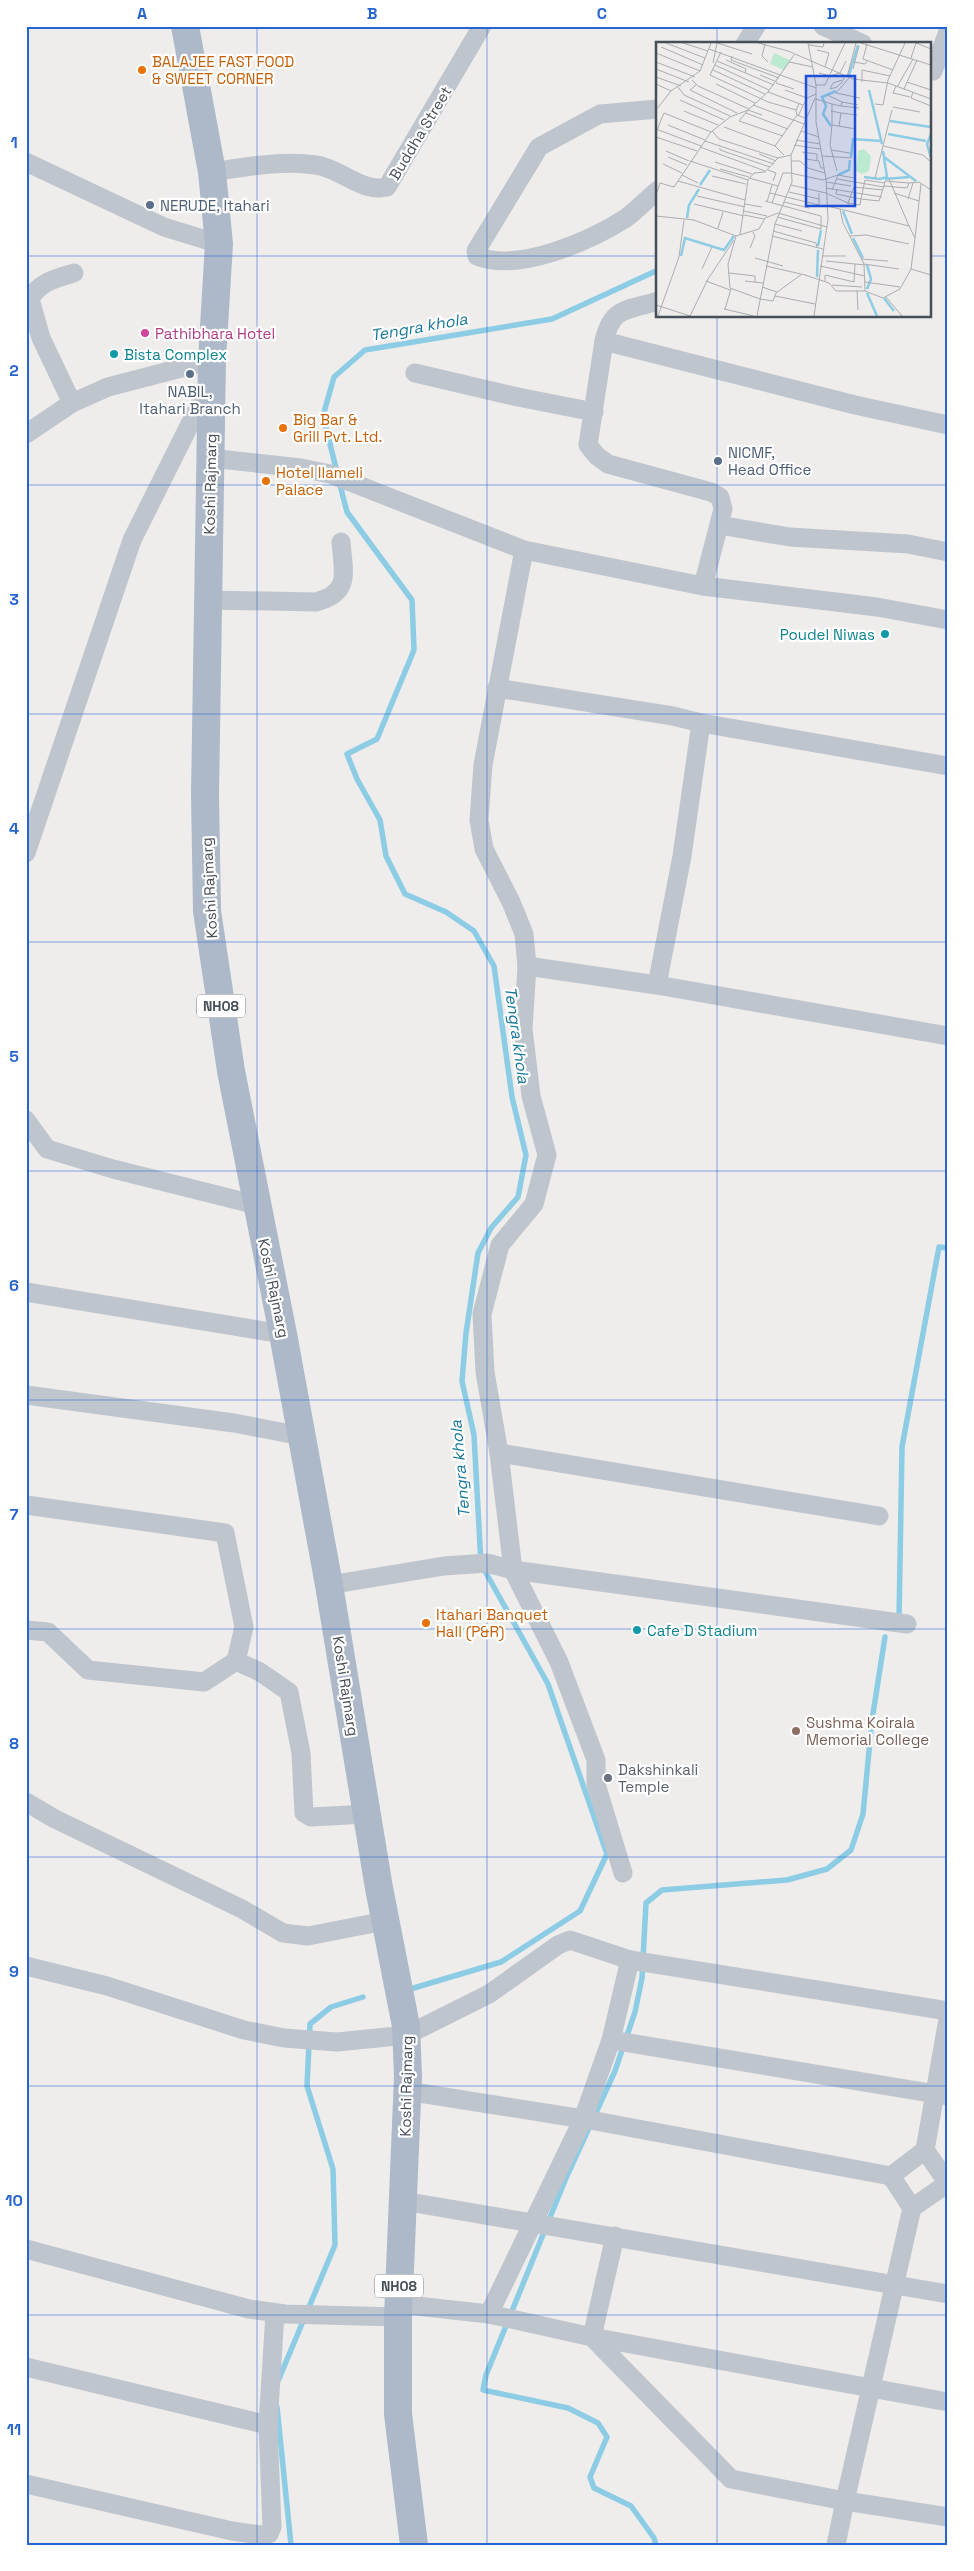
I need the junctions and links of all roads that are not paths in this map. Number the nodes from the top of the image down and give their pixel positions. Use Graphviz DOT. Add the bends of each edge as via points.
graph roads {
  1 [pos="185,26"];
  2 [pos="482,26"];
  3 [pos="756,26"];
  4 [pos="823,26"];
  5 [pos="948,32"];
  6 [pos="747,42"];
  7 [pos="859,42"];
  8 [pos="937,72"];
  9 [pos="656,109"];
  10 [pos="26,162"];
  11 [pos="212,172"];
  12 [pos="656,192"];
  13 [pos="219,244"];
  14 [pos="74,273"];
  15 [pos="656,302"];
  16 [pos="604,341"];
  17 [pos="212,370"];
  18 [pos="416,373"];
  19 [pos="72,403"];
  20 [pos="594,412"];
  21 [pos="948,425"];
  22 [pos="26,434"];
  23 [pos="210,458"];
  24 [pos="719,524"];
  25 [pos="341,542"];
  26 [pos="524,550"];
  27 [pos="948,552"];
  28 [pos="703,586"];
  29 [pos="208,600"];
  30 [pos="948,620"];
  31 [pos="498,688"];
  32 [pos="701,723"];
  33 [pos="948,766"];
  34 [pos="27,849"];
  35 [pos="527,966"];
  36 [pos="657,985"];
  37 [pos="948,1036"];
  38 [pos="26,1120"];
  39 [pos="257,1205"];
  40 [pos="26,1292"];
  41 [pos="283,1334"];
  42 [pos="26,1395"];
  43 [pos="302,1436"];
  44 [pos="498,1453"];
  45 [pos="26,1505"];
  46 [pos="879,1516"];
  47 [pos="512,1570"];
  48 [pos="329,1585"];
  49 [pos="907,1624"];
  50 [pos="26,1630"];
  51 [pos="236,1661"];
  52 [pos="26,1802"];
  53 [pos="367,1814"];
  54 [pos="623,1873"];
  55 [pos="385,1922"];
  56 [pos="636,1960"];
  57 [pos="26,1966"];
  58 [pos="948,2011"];
  59 [pos="948,2019"];
  60 [pos="407,2031"];
  61 [pos="616,2041"];
  62 [pos="407,2091"];
  63 [pos="942,2095"];
  64 [pos="590,2120"];
  65 [pos="925,2150"];
  66 [pos="891,2176"];
  67 [pos="947,2183"];
  68 [pos="402,2201"];
  69 [pos="912,2208"];
  70 [pos="543,2224"];
  71 [pos="615,2236"];
  72 [pos="26,2249"];
  73 [pos="894,2285"];
  74 [pos="948,2294"];
  75 [pos="398,2310"];
  76 [pos="280,2314"];
  77 [pos="503,2316"];
  78 [pos="592,2337"];
  79 [pos="26,2367"];
  80 [pos="870,2388"];
  81 [pos="948,2402"];
  82 [pos="268,2425"];
  83 [pos="26,2484"];
  84 [pos="845,2500"];
  85 [pos="948,2517"];
  86 [pos="414,2545"];
  87 [pos="836,2545"];
  1 -- 11 [label="main road, Koshi Rajmarg / NH08"];
  2 -- 11 [label="street, Buddha Street" via="388,187 373,188 317,165 277,164"];
  3 -- 6 [label="street"];
  4 -- 7 [label="street"];
  5 -- 8 [label="street"];
  9 -- 12 [label="street" via="600,114 539,147 476,252 477,256 518,261 568,247 626,217"];
  10 -- 13 [label="street" via="164,227"];
  11 -- 13 [label="main road, Koshi Rajmarg / NH08"];
  13 -- 17 [label="main road, Koshi Rajmarg / NH08"];
  14 -- 19 [label="street" via="49,281 35,290 30,299 41,338"];
  15 -- 16 [label="street" via="614,315 608,323"];
  16 -- 20 [label="street"];
  16 -- 21 [label="street"];
  17 -- 19 [label="street" via="108,387"];
  17 -- 23 [label="main road, Koshi Rajmarg / NH08"];
  17 -- 34 [label="street" via="132,540"];
  18 -- 20 [label="street"];
  19 -- 22 [label="street"];
  20 -- 24 [label="street" via="588,445 597,456 608,464 720,497 723,509"];
  23 -- 26 [label="street" via="330,474"];
  23 -- 29 [label="main road, Koshi Rajmarg / NH08"];
  24 -- 27 [label="street" via="790,537 908,544"];
  24 -- 28 [label="street"];
  25 -- 29 [label="street" via="344,583 327,599 316,602"];
  26 -- 28 [label="street"];
  26 -- 31 [label="street"];
  28 -- 30 [label="street" via="877,607"];
  29 -- 39 [label="main road, Koshi Rajmarg / NH08" via="207,911 231,1072"];
  31 -- 32 [label="street"];
  31 -- 35 [label="street" via="483,766 479,820 484,849 524,934"];
  32 -- 33 [label="street"];
  32 -- 36 [label="street" via="682,856"];
  35 -- 36 [label="street"];
  35 -- 44 [label="street" via="522,1030 531,1096 547,1155 534,1204 500,1246 482,1314 484,1372"];
  36 -- 37 [label="street"];
  38 -- 39 [label="street" via="47,1149"];
  39 -- 41 [label="main road, Koshi Rajmarg / NH08"];
  40 -- 41 [label="street"];
  41 -- 43 [label="main road, Koshi Rajmarg / NH08"];
  42 -- 43 [label="street" via="234,1423"];
  43 -- 48 [label="main road, Koshi Rajmarg / NH08"];
  44 -- 46 [label="street"];
  44 -- 47 [label="street"];
  45 -- 51 [label="street" via="225,1533 244,1626"];
  47 -- 48 [label="street" via="487,1563"];
  47 -- 49 [label="street"];
  47 -- 54 [label="street" via="560,1662 596,1760 596,1784"];
  48 -- 53 [label="main road, Koshi Rajmarg / NH08"];
  50 -- 51 [label="street" via="48,1632 88,1670 204,1682"];
  51 -- 53 [label="street" via="260,1672 288,1692 301,1754 306,1816"];
  52 -- 55 [label="street" via="55,1820 242,1910 283,1934 308,1936"];
  53 -- 55 [label="main road, Koshi Rajmarg / NH08"];
  55 -- 60 [label="main road, Koshi Rajmarg / NH08"];
  56 -- 58 [label="street"];
  56 -- 60 [label="street" via="570,1940 489,1994"];
  56 -- 61 [label="street"];
  57 -- 60 [label="street" via="107,1986 244,2030 284,2038 337,2042"];
  59 -- 63 [label="street"];
  60 -- 62 [label="main road, Koshi Rajmarg / NH08"];
  61 -- 63 [label="street"];
  61 -- 64 [label="street"];
  62 -- 64 [label="street"];
  62 -- 68 [label="main road, Koshi Rajmarg / NH08"];
  63 -- 65 [label="street"];
  64 -- 66 [label="street"];
  64 -- 70 [label="street"];
  65 -- 66 [label="street"];
  65 -- 67 [label="street"];
  66 -- 69 [label="street"];
  67 -- 69 [label="street"];
  68 -- 70 [label="street"];
  68 -- 75 [label="main road, Koshi Rajmarg / NH08"];
  69 -- 73 [label="street"];
  70 -- 71 [label="street"];
  70 -- 77 [label="street"];
  71 -- 73 [label="street"];
  71 -- 78 [label="street"];
  72 -- 76 [label="street" via="249,2309"];
  73 -- 74 [label="street"];
  73 -- 80 [label="street"];
  75 -- 76 [label="street"];
  75 -- 77 [label="street"];
  75 -- 86 [label="main road, Koshi Rajmarg / NH08" via="398,2414"];
  76 -- 82 [label="street"];
  77 -- 78 [label="street"];
  78 -- 80 [label="street"];
  78 -- 84 [label="street" via="732,2479"];
  79 -- 82 [label="street"];
  80 -- 81 [label="street"];
  80 -- 84 [label="street"];
  82 -- 83 [label="street" via="272,2527 269,2534 232,2530"];
  84 -- 85 [label="street"];
  84 -- 87 [label="street"];
}
